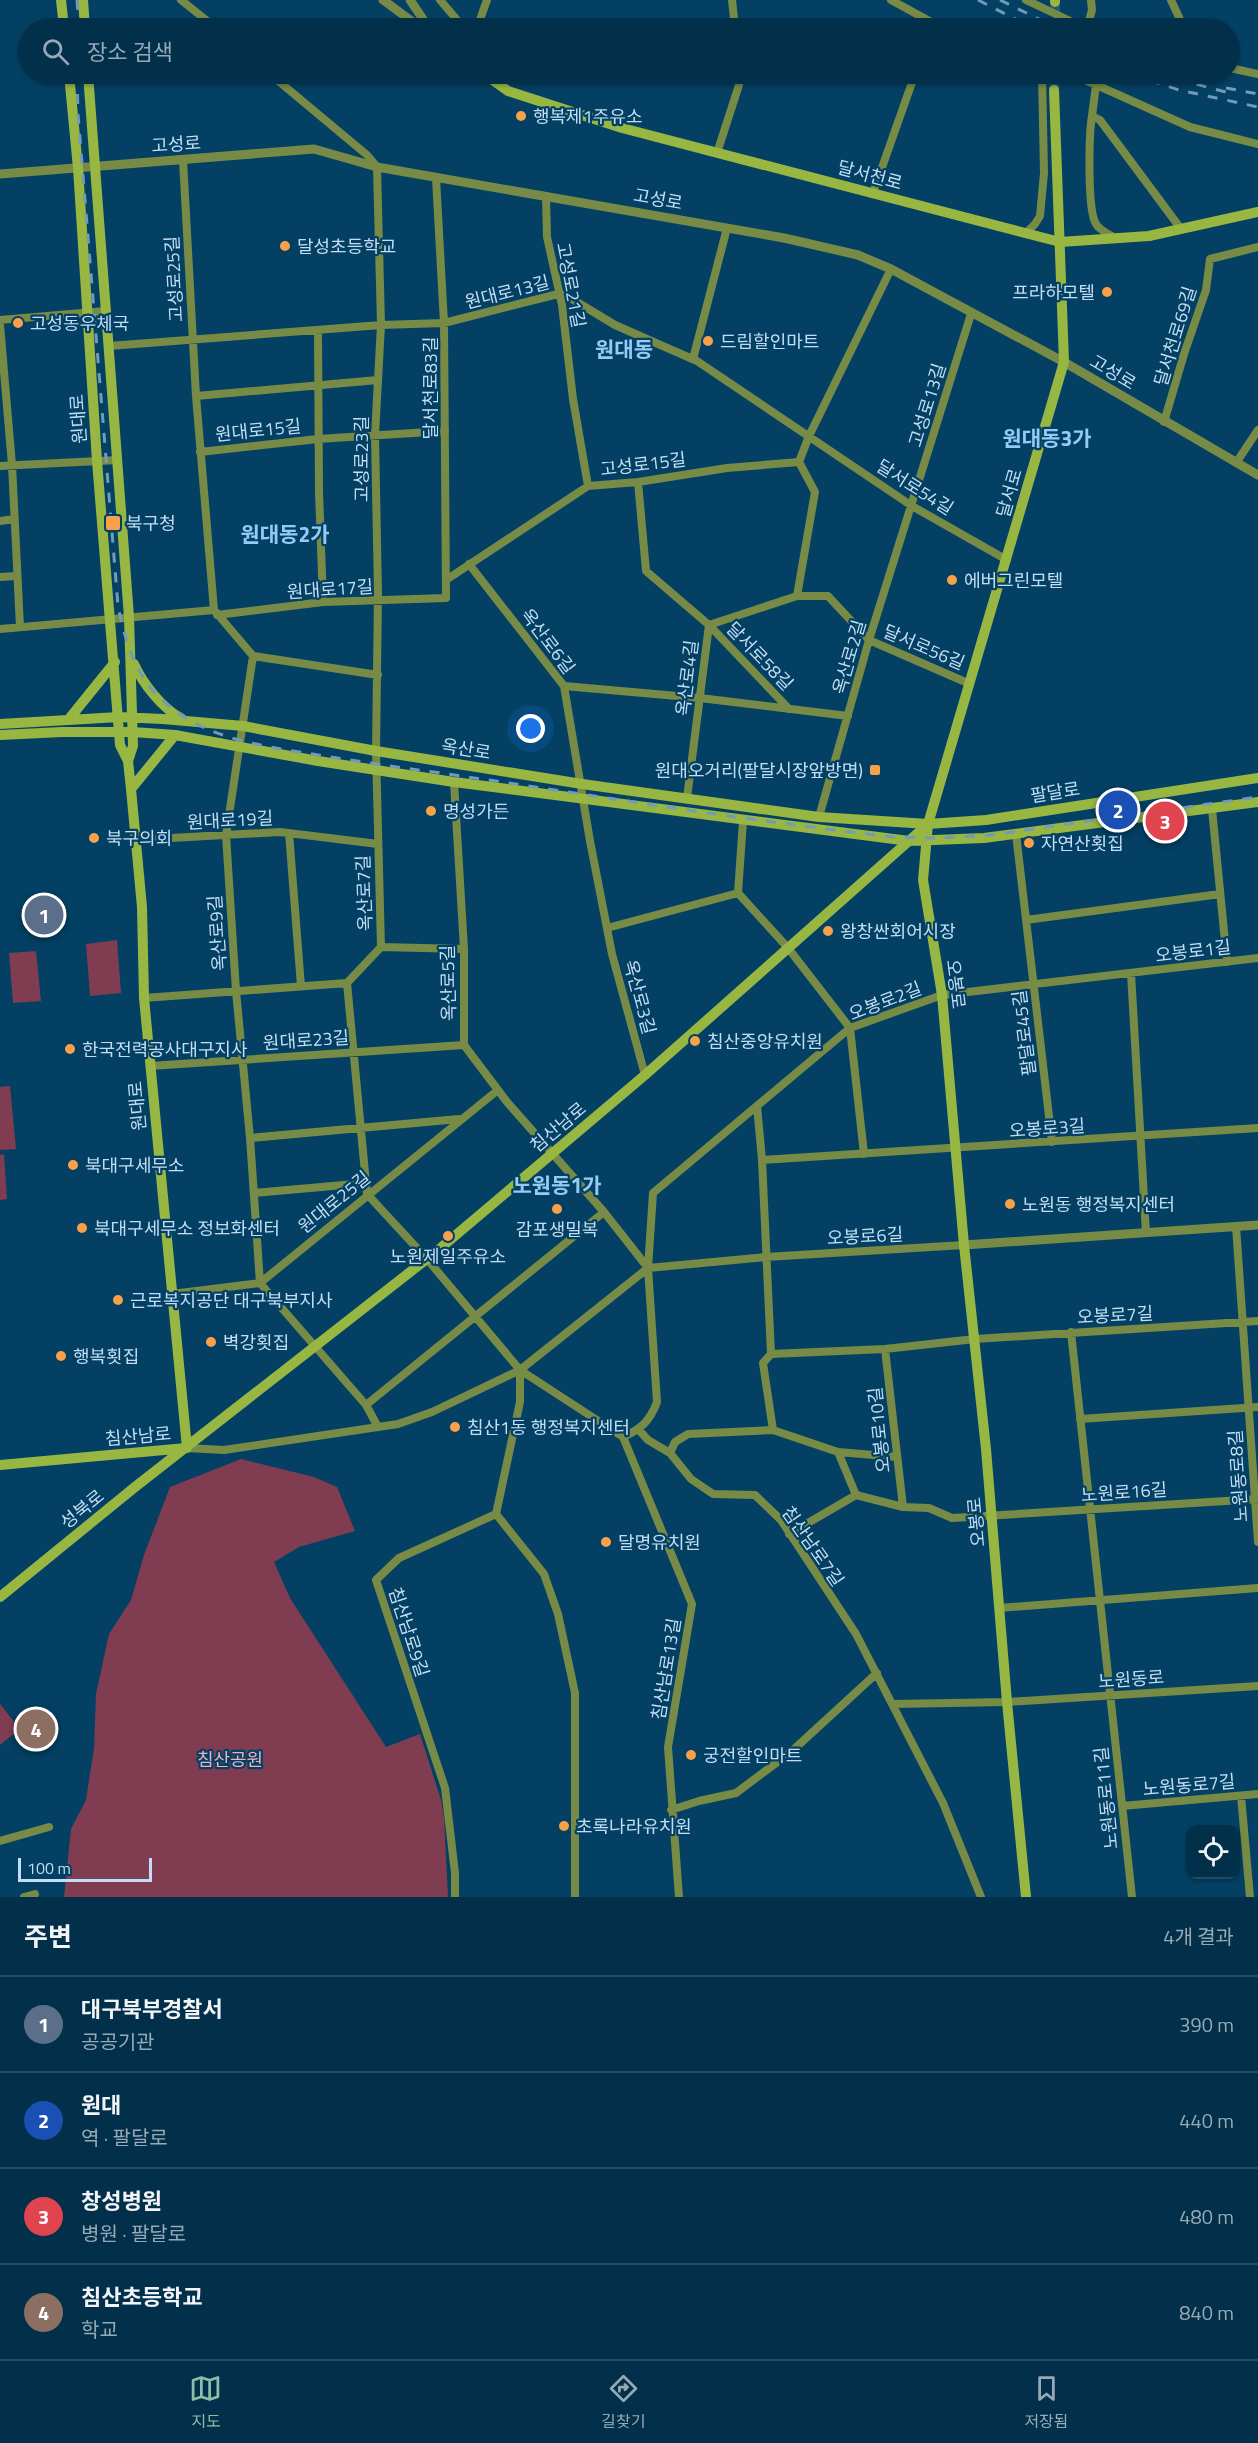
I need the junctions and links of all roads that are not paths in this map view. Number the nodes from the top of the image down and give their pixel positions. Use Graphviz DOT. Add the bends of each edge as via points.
graph roads {
  1 [pos="61,0"];
  2 [pos="83,0"];
  3 [pos="181,0"];
  4 [pos="383,0"];
  5 [pos="410,0"];
  6 [pos="440,0"];
  7 [pos="487,0"];
  8 [pos="732,0"];
  9 [pos="891,0"];
  10 [pos="1026,0"];
  11 [pos="1091,0"];
  12 [pos="1171,0"];
  13 [pos="1035,2"];
  14 [pos="63,18"];
  15 [pos="84,18"];
  16 [pos="204,18"];
  17 [pos="407,18"];
  18 [pos="422,18"];
  19 [pos="455,18"];
  20 [pos="481,18"];
  21 [pos="734,18"];
  22 [pos="919,18"];
  23 [pos="1064,18"];
  24 [pos="1089,18"];
  25 [pos="1179,18"];
  26 [pos="1240,70"];
  27 [pos="1258,74"];
  28 [pos="70,84"];
  29 [pos="89,84"];
  30 [pos="282,84"];
  31 [pos="498,84"];
  32 [pos="739,84"];
  33 [pos="911,84"];
  34 [pos="1042,84"];
  35 [pos="1096,85"];
  36 [pos="501,86"];
  37 [pos="1054,90"];
  38 [pos="1092,116"];
  39 [pos="1258,144"];
  40 [pos="717,153"];
  41 [pos="183,160"];
  42 [pos="94,166"];
  43 [pos="377,167"];
  44 [pos="78,168"];
  45 [pos="0,174"];
  46 [pos="436,178"];
  47 [pos="873,193"];
  48 [pos="546,197"];
  49 [pos="1258,212"];
  50 [pos="727,228"];
  51 [pos="1181,229"];
  52 [pos="1026,233"];
  53 [pos="1115,238"];
  54 [pos="1060,242"];
  55 [pos="1258,247"];
  56 [pos="891,269"];
  57 [pos="558,294"];
  58 [pos="105,311"];
  59 [pos="87,313"];
  60 [pos="971,314"];
  61 [pos="0,320"];
  62 [pos="444,323"];
  63 [pos="0,325"];
  64 [pos="381,325"];
  65 [pos="318,331"];
  66 [pos="192,340"];
  67 [pos="109,346"];
  68 [pos="693,359"];
  69 [pos="1064,362"];
  70 [pos="2,373"];
  71 [pos="378,380"];
  72 [pos="318,386"];
  73 [pos="196,396"];
  74 [pos="4,418"];
  75 [pos="1164,422"];
  76 [pos="1258,430"];
  77 [pos="445,431"];
  78 [pos="375,435"];
  79 [pos="809,436"];
  80 [pos="318,439"];
  81 [pos="200,452"];
  82 [pos="118,460"];
  83 [pos="97,461"];
  84 [pos="799,462"];
  85 [pos="1236,463"];
  86 [pos="12,465"];
  87 [pos="0,466"];
  88 [pos="1258,475"];
  89 [pos="638,482"];
  90 [pos="588,486"];
  91 [pos="912,506"];
  92 [pos="14,519"];
  93 [pos="0,521"];
  94 [pos="1007,560"];
  95 [pos="470,564"];
  96 [pos="18,576"];
  97 [pos="0,577"];
  98 [pos="446,580"];
  99 [pos="797,596"];
  100 [pos="446,598"];
  101 [pos="378,601"];
  102 [pos="323,602"];
  103 [pos="215,613"];
  104 [pos="129,617"];
  105 [pos="111,620"];
  106 [pos="709,625"];
  107 [pos="20,627"];
  108 [pos="0,629"];
  109 [pos="869,640"];
  110 [pos="253,656"];
  111 [pos="131,658"];
  112 [pos="115,662"];
  113 [pos="378,675"];
  114 [pos="970,684"];
  115 [pos="564,686"];
  116 [pos="700,698"];
  117 [pos="789,709"];
  118 [pos="848,716"];
  119 [pos="119,717"];
  120 [pos="133,718"];
  121 [pos="69,719"];
  122 [pos="184,721"];
  123 [pos="0,724"];
  124 [pos="243,726"];
  125 [pos="119,732"];
  126 [pos="133,732"];
  127 [pos="0,735"];
  128 [pos="175,735"];
  129 [pos="240,746"];
  130 [pos="376,751"];
  131 [pos="128,761"];
  132 [pos="377,770"];
  133 [pos="1258,777"];
  134 [pos="454,782"];
  135 [pos="582,784"];
  136 [pos="132,789"];
  137 [pos="584,798"];
  138 [pos="687,798"];
  139 [pos="1258,802"];
  140 [pos="1212,809"];
  141 [pos="819,817"];
  142 [pos="743,821"];
  143 [pos="928,824"];
  144 [pos="289,833"];
  145 [pos="1016,834"];
  146 [pos="226,835"];
  147 [pos="135,840"];
  148 [pos="925,840"];
  149 [pos="909,841"];
  150 [pos="378,844"];
  151 [pos="738,893"];
  152 [pos="1220,894"];
  153 [pos="1026,920"];
  154 [pos="607,928"];
  155 [pos="381,947"];
  156 [pos="788,948"];
  157 [pos="464,949"];
  158 [pos="1258,958"];
  159 [pos="1227,962"];
  160 [pos="1131,973"];
  161 [pos="346,983"];
  162 [pos="1034,985"];
  163 [pos="301,986"];
  164 [pos="236,992"];
  165 [pos="942,995"];
  166 [pos="144,998"];
  167 [pos="850,1028"];
  168 [pos="464,1045"];
  169 [pos="354,1052"];
  170 [pos="242,1060"];
  171 [pos="150,1066"];
  172 [pos="645,1075"];
  173 [pos="498,1089"];
  174 [pos="757,1106"];
  175 [pos="460,1119"];
  176 [pos="361,1128"];
  177 [pos="1258,1128"];
  178 [pos="1140,1136"];
  179 [pos="250,1138"];
  180 [pos="1052,1142"];
  181 [pos="956,1149"];
  182 [pos="552,1154"];
  183 [pos="864,1154"];
  184 [pos="762,1160"];
  185 [pos="366,1184"];
  186 [pos="254,1193"];
  187 [pos="367,1194"];
  188 [pos="604,1212"];
  189 [pos="1258,1225"];
  190 [pos="1236,1226"];
  191 [pos="1146,1233"];
  192 [pos="964,1245"];
  193 [pos="766,1257"];
  194 [pos="427,1259"];
  195 [pos="648,1268"];
  196 [pos="260,1283"];
  197 [pos="172,1294"];
  198 [pos="476,1318"];
  199 [pos="1258,1321"];
  200 [pos="1242,1322"];
  201 [pos="1071,1332"];
  202 [pos="975,1339"];
  203 [pos="316,1347"];
  204 [pos="885,1349"];
  205 [pos="771,1354"];
  206 [pos="520,1370"];
  207 [pos="366,1405"];
  208 [pos="1258,1407"];
  209 [pos="1248,1408"];
  210 [pos="1080,1419"];
  211 [pos="378,1427"];
  212 [pos="639,1430"];
  213 [pos="773,1430"];
  214 [pos="623,1437"];
  215 [pos="187,1448"];
  216 [pos="838,1452"];
  217 [pos="670,1453"];
  218 [pos="897,1457"];
  219 [pos="0,1465"];
  220 [pos="856,1495"];
  221 [pos="1256,1499"];
  222 [pos="903,1508"];
  223 [pos="1090,1510"];
  224 [pos="496,1514"];
  225 [pos="992,1516"];
  226 [pos="789,1534"];
  227 [pos="1258,1542"];
  228 [pos="1258,1588"];
  229 [pos="0,1597"];
  230 [pos="1100,1600"];
  231 [pos="999,1608"];
  232 [pos="877,1673"];
  233 [pos="1258,1686"];
  234 [pos="1110,1695"];
  235 [pos="1007,1702"];
  236 [pos="893,1704"];
  237 [pos="1258,1794"];
  238 [pos="1241,1796"];
  239 [pos="1122,1806"];
  240 [pos="671,1810"];
  241 [pos="49,1827"];
  242 [pos="0,1841"];
  243 [pos="34,1894"];
  244 [pos="24,1897"];
  245 [pos="455,1897"];
  246 [pos="575,1897"];
  247 [pos="679,1897"];
  248 [pos="981,1897"];
  249 [pos="1026,1897"];
  250 [pos="1132,1897"];
  251 [pos="1250,1897"];
  1 -- 14 [label="main road"];
  2 -- 15 [label="main road"];
  3 -- 16 [label="street"];
  4 -- 17 [label="street"];
  5 -- 18 [label="street"];
  6 -- 19 [label="street"];
  7 -- 20 [label="street"];
  8 -- 21 [label="street"];
  9 -- 22 [label="street"];
  10 -- 13 [label="street"];
  11 -- 24 [label="street"];
  12 -- 25 [label="street"];
  13 -- 23 [label="street"];
  26 -- 27 [label="street"];
  28 -- 44 [label="main road, 원대로"];
  29 -- 42 [label="main road, 원대로"];
  30 -- 43 [label="street"];
  31 -- 36 [label="main road, 달서천로"];
  32 -- 40 [label="street"];
  33 -- 47 [label="street"];
  34 -- 52 [label="street" via="1044,173 1040,216"];
  35 -- 38 [label="street"];
  35 -- 39 [label="street" via="1190,127"];
  36 -- 40 [label="main road, 달서천로" via="622,128"];
  37 -- 54 [label="main road, 달서로"];
  38 -- 51 [label="street" via="1100,120"];
  38 -- 53 [label="street" via="1092,211 1096,224"];
  40 -- 47 [label="main road, 달서천로"];
  41 -- 42 [label="street, 고성로"];
  41 -- 43 [label="street, 고성로" via="314,149"];
  41 -- 66 [label="street, 고성로25길"];
  42 -- 44 [label="street, 고성로"];
  42 -- 58 [label="main road, 원대로"];
  43 -- 46 [label="street, 고성로"];
  43 -- 64 [label="street, 고성로23길"];
  44 -- 45 [label="street, 고성로"];
  44 -- 59 [label="main road, 원대로"];
  46 -- 48 [label="street, 고성로"];
  46 -- 62 [label="street, 달서천로83길"];
  47 -- 52 [label="main road, 달서천로"];
  48 -- 50 [label="street, 고성로"];
  48 -- 57 [label="street, 고성로21길" via="547,237"];
  49 -- 51 [label="main road, 달서천로"];
  50 -- 56 [label="street, 고성로" via="858,255"];
  50 -- 68 [label="street"];
  51 -- 53 [label="main road, 달서천로"];
  52 -- 54 [label="main road, 달서천로"];
  53 -- 54 [label="main road, 달서천로"];
  54 -- 69 [label="main road, 달서로"];
  55 -- 75 [label="street, 달서천로69길" via="1210,259 1206,290"];
  56 -- 60 [label="street, 고성로"];
  56 -- 79 [label="street"];
  57 -- 62 [label="street, 원대로13길"];
  57 -- 68 [label="street, 원대로13길" via="615,325"];
  57 -- 90 [label="street, 고성로21길"];
  58 -- 59 [label="street"];
  58 -- 67 [label="main road, 원대로"];
  59 -- 61 [label="street"];
  59 -- 83 [label="main road, 원대로"];
  60 -- 69 [label="street, 고성로"];
  60 -- 91 [label="street, 고성로13길"];
  62 -- 64 [label="street, 원대로13길"];
  62 -- 77 [label="street, 달서천로83길"];
  63 -- 70 [label="street"];
  64 -- 65 [label="street, 원대로13길"];
  64 -- 71 [label="street, 고성로23길"];
  65 -- 66 [label="street, 원대로13길"];
  65 -- 72 [label="street"];
  66 -- 67 [label="street, 원대로13길"];
  66 -- 73 [label="street, 고성로25길"];
  67 -- 82 [label="main road, 원대로"];
  68 -- 79 [label="street, 원대로13길"];
  69 -- 75 [label="street, 고성로"];
  69 -- 94 [label="main road, 달서로"];
  70 -- 74 [label="street"];
  71 -- 72 [label="street"];
  71 -- 78 [label="street, 고성로23길"];
  72 -- 73 [label="street"];
  72 -- 80 [label="street"];
  73 -- 81 [label="street, 고성로25길"];
  74 -- 86 [label="street"];
  75 -- 85 [label="street, 고성로"];
  76 -- 85 [label="street"];
  77 -- 78 [label="street, 원대로15길"];
  77 -- 98 [label="street, 달서천로83길"];
  78 -- 80 [label="street, 원대로15길"];
  78 -- 101 [label="street, 고성로23길"];
  79 -- 84 [label="street"];
  79 -- 91 [label="street, 달서로54길"];
  80 -- 81 [label="street, 원대로15길"];
  80 -- 102 [label="street, 원대로15길"];
  81 -- 103 [label="street, 고성로25길"];
  82 -- 83 [label="street"];
  82 -- 104 [label="main road, 원대로"];
  83 -- 86 [label="street"];
  83 -- 105 [label="main road, 원대로"];
  84 -- 89 [label="street, 고성로15길"];
  84 -- 99 [label="street" via="815,492"];
  85 -- 88 [label="street, 고성로"];
  86 -- 87 [label="street"];
  86 -- 92 [label="street"];
  89 -- 90 [label="street, 고성로15길"];
  89 -- 106 [label="street, 옥산로4길" via="646,571"];
  90 -- 95 [label="street, 고성로15길"];
  91 -- 94 [label="street, 달서로54길"];
  91 -- 109 [label="street, 옥산로2길"];
  92 -- 93 [label="street"];
  92 -- 96 [label="street"];
  94 -- 114 [label="main road, 달서로"];
  95 -- 98 [label="street, 고성로15길"];
  95 -- 115 [label="street, 옥산로6길"];
  96 -- 97 [label="street"];
  96 -- 107 [label="street"];
  98 -- 100 [label="street, 달서천로83길"];
  99 -- 106 [label="street, 달서로56길"];
  99 -- 109 [label="street, 달서로56길" via="828,596"];
  100 -- 101 [label="street, 원대로17길"];
  101 -- 102 [label="street, 원대로17길"];
  101 -- 113 [label="street, 고성로23길"];
  102 -- 103 [label="street, 원대로17길"];
  103 -- 104 [label="street"];
  103 -- 110 [label="street"];
  104 -- 105 [label="street"];
  104 -- 111 [label="main road, 원대로"];
  105 -- 107 [label="street"];
  105 -- 112 [label="main road, 원대로"];
  106 -- 116 [label="street, 옥산로4길"];
  106 -- 117 [label="street, 달서로58길"];
  107 -- 108 [label="street"];
  109 -- 114 [label="street, 달서로56길"];
  109 -- 118 [label="street, 옥산로2길"];
  110 -- 113 [label="street"];
  110 -- 124 [label="street"];
  111 -- 120 [label="main road, 원대로"];
  111 -- 122 [label="main road" via="142,680"];
  112 -- 119 [label="main road, 원대로"];
  112 -- 121 [label="main road"];
  113 -- 130 [label="street, 고성로23길"];
  114 -- 143 [label="main road, 달서로"];
  115 -- 116 [label="street, 달서로58길"];
  115 -- 135 [label="street, 옥산로6길"];
  116 -- 117 [label="street, 달서로58길"];
  116 -- 138 [label="street, 옥산로4길"];
  117 -- 118 [label="street, 달서로58길"];
  118 -- 141 [label="street, 옥산로2길"];
  119 -- 120 [label="main road, 옥산로"];
  119 -- 121 [label="main road, 옥산로"];
  119 -- 125 [label="main road, 원대로"];
  120 -- 122 [label="main road, 옥산로"];
  120 -- 126 [label="main road, 원대로"];
  121 -- 123 [label="main road, 옥산로"];
  122 -- 124 [label="main road, 옥산로"];
  124 -- 129 [label="street, 옥산로9길"];
  124 -- 130 [label="main road, 옥산로"];
  125 -- 126 [label="main road"];
  125 -- 127 [label="main road"];
  125 -- 131 [label="main road, 원대로"];
  126 -- 128 [label="main road"];
  126 -- 131 [label="main road, 원대로" via="134,746"];
  128 -- 129 [label="main road"];
  128 -- 136 [label="main road"];
  129 -- 132 [label="main road"];
  129 -- 146 [label="street, 옥산로9길"];
  130 -- 132 [label="street, 옥산로7길"];
  130 -- 135 [label="main road, 옥산로"];
  131 -- 136 [label="main road, 원대로"];
  132 -- 134 [label="main road"];
  132 -- 150 [label="street, 옥산로7길"];
  133 -- 143 [label="main road, 팔달로" via="986,820"];
  134 -- 137 [label="main road"];
  134 -- 157 [label="street, 옥산로5길"];
  135 -- 137 [label="street, 옥산로3길"];
  135 -- 138 [label="main road, 옥산로"];
  136 -- 147 [label="main road, 원대로"];
  137 -- 142 [label="main road"];
  137 -- 154 [label="street, 옥산로3길"];
  138 -- 141 [label="main road, 옥산로"];
  139 -- 140 [label="main road"];
  140 -- 145 [label="main road"];
  140 -- 152 [label="street"];
  141 -- 143 [label="main road, 옥산로"];
  142 -- 149 [label="main road"];
  142 -- 151 [label="street"];
  143 -- 148 [label="main road, 오봉로"];
  143 -- 149 [label="main road, 침산남로"];
  144 -- 146 [label="street, 원대로19길"];
  144 -- 150 [label="street, 원대로19길"];
  144 -- 163 [label="street, 원대로19길"];
  145 -- 148 [label="main road"];
  145 -- 153 [label="street, 팔달로45길"];
  146 -- 147 [label="street, 원대로19길"];
  146 -- 164 [label="street, 옥산로9길"];
  147 -- 166 [label="main road, 원대로" via="142,907"];
  148 -- 149 [label="main road"];
  148 -- 165 [label="main road, 오봉로" via="923,880"];
  149 -- 156 [label="main road, 침산남로"];
  150 -- 155 [label="street, 옥산로7길"];
  151 -- 154 [label="street"];
  151 -- 156 [label="street"];
  152 -- 153 [label="street"];
  152 -- 159 [label="street"];
  153 -- 162 [label="street, 팔달로45길"];
  154 -- 172 [label="street, 옥산로3길"];
  155 -- 157 [label="street"];
  155 -- 161 [label="street, 옥산로7길"];
  156 -- 167 [label="street"];
  156 -- 172 [label="main road, 침산남로"];
  157 -- 168 [label="street, 옥산로5길"];
  158 -- 159 [label="street, 오봉로1길"];
  159 -- 160 [label="street, 오봉로1길"];
  160 -- 162 [label="street, 오봉로1길"];
  160 -- 178 [label="street, 오봉로1길"];
  161 -- 163 [label="street"];
  161 -- 169 [label="street"];
  162 -- 165 [label="street, 오봉로1길"];
  162 -- 180 [label="street, 팔달로45길"];
  163 -- 164 [label="street"];
  164 -- 166 [label="street"];
  164 -- 170 [label="street, 옥산로9길"];
  165 -- 167 [label="street, 오봉로2길"];
  165 -- 181 [label="main road, 오봉로"];
  166 -- 171 [label="main road, 원대로"];
  167 -- 174 [label="street, 오봉로2길"];
  167 -- 183 [label="street"];
  168 -- 169 [label="street, 원대로23길"];
  168 -- 173 [label="street, 옥산로5길"];
  169 -- 170 [label="street, 원대로23길"];
  169 -- 176 [label="street"];
  170 -- 171 [label="street, 원대로23길"];
  170 -- 179 [label="street, 옥산로9길"];
  171 -- 197 [label="main road, 원대로"];
  172 -- 182 [label="main road, 침산남로"];
  173 -- 175 [label="street, 원대로25길"];
  173 -- 182 [label="street, 옥산로5길"];
  174 -- 184 [label="street"];
  174 -- 195 [label="street, 오봉로2길" via="653,1193"];
  175 -- 176 [label="street"];
  175 -- 187 [label="street, 원대로25길"];
  176 -- 179 [label="street"];
  176 -- 185 [label="street"];
  177 -- 178 [label="street, 오봉로3길"];
  178 -- 180 [label="street, 오봉로3길"];
  178 -- 191 [label="street"];
  179 -- 186 [label="street, 옥산로9길"];
  180 -- 181 [label="street, 오봉로3길"];
  181 -- 183 [label="street"];
  181 -- 192 [label="main road, 오봉로"];
  182 -- 188 [label="street"];
  182 -- 194 [label="main road, 침산남로"];
  183 -- 184 [label="street"];
  184 -- 193 [label="street"];
  185 -- 186 [label="street"];
  185 -- 187 [label="street"];
  186 -- 196 [label="street, 옥산로9길"];
  187 -- 194 [label="street"];
  187 -- 196 [label="street, 원대로25길"];
  188 -- 195 [label="street"];
  188 -- 198 [label="street"];
  189 -- 190 [label="street"];
  190 -- 191 [label="street"];
  190 -- 200 [label="street, 노원동로8길"];
  191 -- 192 [label="street"];
  192 -- 193 [label="street, 오봉로6길"];
  192 -- 202 [label="main road, 오봉로"];
  193 -- 195 [label="street, 오봉로6길"];
  193 -- 205 [label="street"];
  194 -- 198 [label="street"];
  194 -- 203 [label="main road, 침산남로"];
  195 -- 206 [label="street"];
  195 -- 212 [label="street" via="657,1402 651,1417"];
  196 -- 197 [label="street"];
  196 -- 203 [label="street"];
  197 -- 215 [label="main road, 원대로"];
  198 -- 206 [label="street"];
  198 -- 207 [label="street"];
  199 -- 200 [label="street, 오봉로7길"];
  200 -- 201 [label="street, 오봉로7길"];
  200 -- 209 [label="street, 노원동로8길"];
  201 -- 202 [label="street, 오봉로7길"];
  201 -- 210 [label="street, 노원동로11길"];
  202 -- 204 [label="street"];
  202 -- 225 [label="main road, 오봉로"];
  203 -- 207 [label="street"];
  203 -- 215 [label="main road, 침산남로"];
  204 -- 205 [label="street"];
  204 -- 218 [label="street, 오봉로10길"];
  205 -- 213 [label="street" via="763,1363"];
  206 -- 211 [label="street" via="432,1412"];
  206 -- 214 [label="street"];
  206 -- 224 [label="street" via="520,1402"];
  207 -- 211 [label="street"];
  208 -- 209 [label="street"];
  209 -- 210 [label="street, 노원동로8길"];
  209 -- 221 [label="street, 노원동로8길"];
  210 -- 223 [label="street, 노원동로11길"];
  211 -- 215 [label="street" via="224,1449"];
  212 -- 214 [label="street"];
  212 -- 217 [label="street, 침산남로7길"];
  213 -- 216 [label="street"];
  213 -- 217 [label="street" via="688,1434 675,1442"];
  214 -- 240 [label="street, 침산남로13길" via="692,1604 668,1747"];
  215 -- 219 [label="main road, 침산남로"];
  215 -- 229 [label="main road, 성북로"];
  216 -- 218 [label="street"];
  216 -- 220 [label="street, 오봉로10길"];
  217 -- 226 [label="street, 침산남로7길" via="691,1479 713,1494 755,1495 781,1520"];
  218 -- 222 [label="street, 오봉로10길"];
  220 -- 222 [label="street, 오봉로10길"];
  220 -- 226 [label="street, 오봉로10길"];
  221 -- 223 [label="street, 노원로16길"];
  221 -- 227 [label="street, 노원동로8길"];
  222 -- 225 [label="street, 오봉로10길" via="929,1508 952,1518"];
  223 -- 225 [label="street, 노원로16길"];
  223 -- 230 [label="street, 노원동로11길"];
  224 -- 245 [label="street, 침산남로9길" via="399,1558 376,1580 445,1788"];
  224 -- 246 [label="street" via="544,1574 558,1614 575,1693"];
  225 -- 231 [label="main road, 오봉로"];
  226 -- 232 [label="street, 침산남로7길" via="856,1634"];
  228 -- 230 [label="street"];
  230 -- 231 [label="street"];
  230 -- 234 [label="street, 노원동로11길"];
  231 -- 235 [label="main road, 오봉로"];
  232 -- 236 [label="street, 침산남로7길"];
  232 -- 240 [label="street" via="792,1751 736,1793"];
  233 -- 234 [label="street, 노원동로"];
  234 -- 235 [label="street, 노원동로"];
  234 -- 239 [label="street, 노원동로11길"];
  235 -- 236 [label="street"];
  235 -- 249 [label="main road, 오봉로"];
  236 -- 248 [label="street, 침산남로7길" via="943,1803"];
  237 -- 238 [label="street, 노원동로7길"];
  238 -- 239 [label="street, 노원동로7길"];
  238 -- 251 [label="street"];
  239 -- 250 [label="street, 노원동로11길"];
  240 -- 247 [label="street, 침산남로13길"];
  241 -- 242 [label="street"];
  243 -- 244 [label="street"];
}
